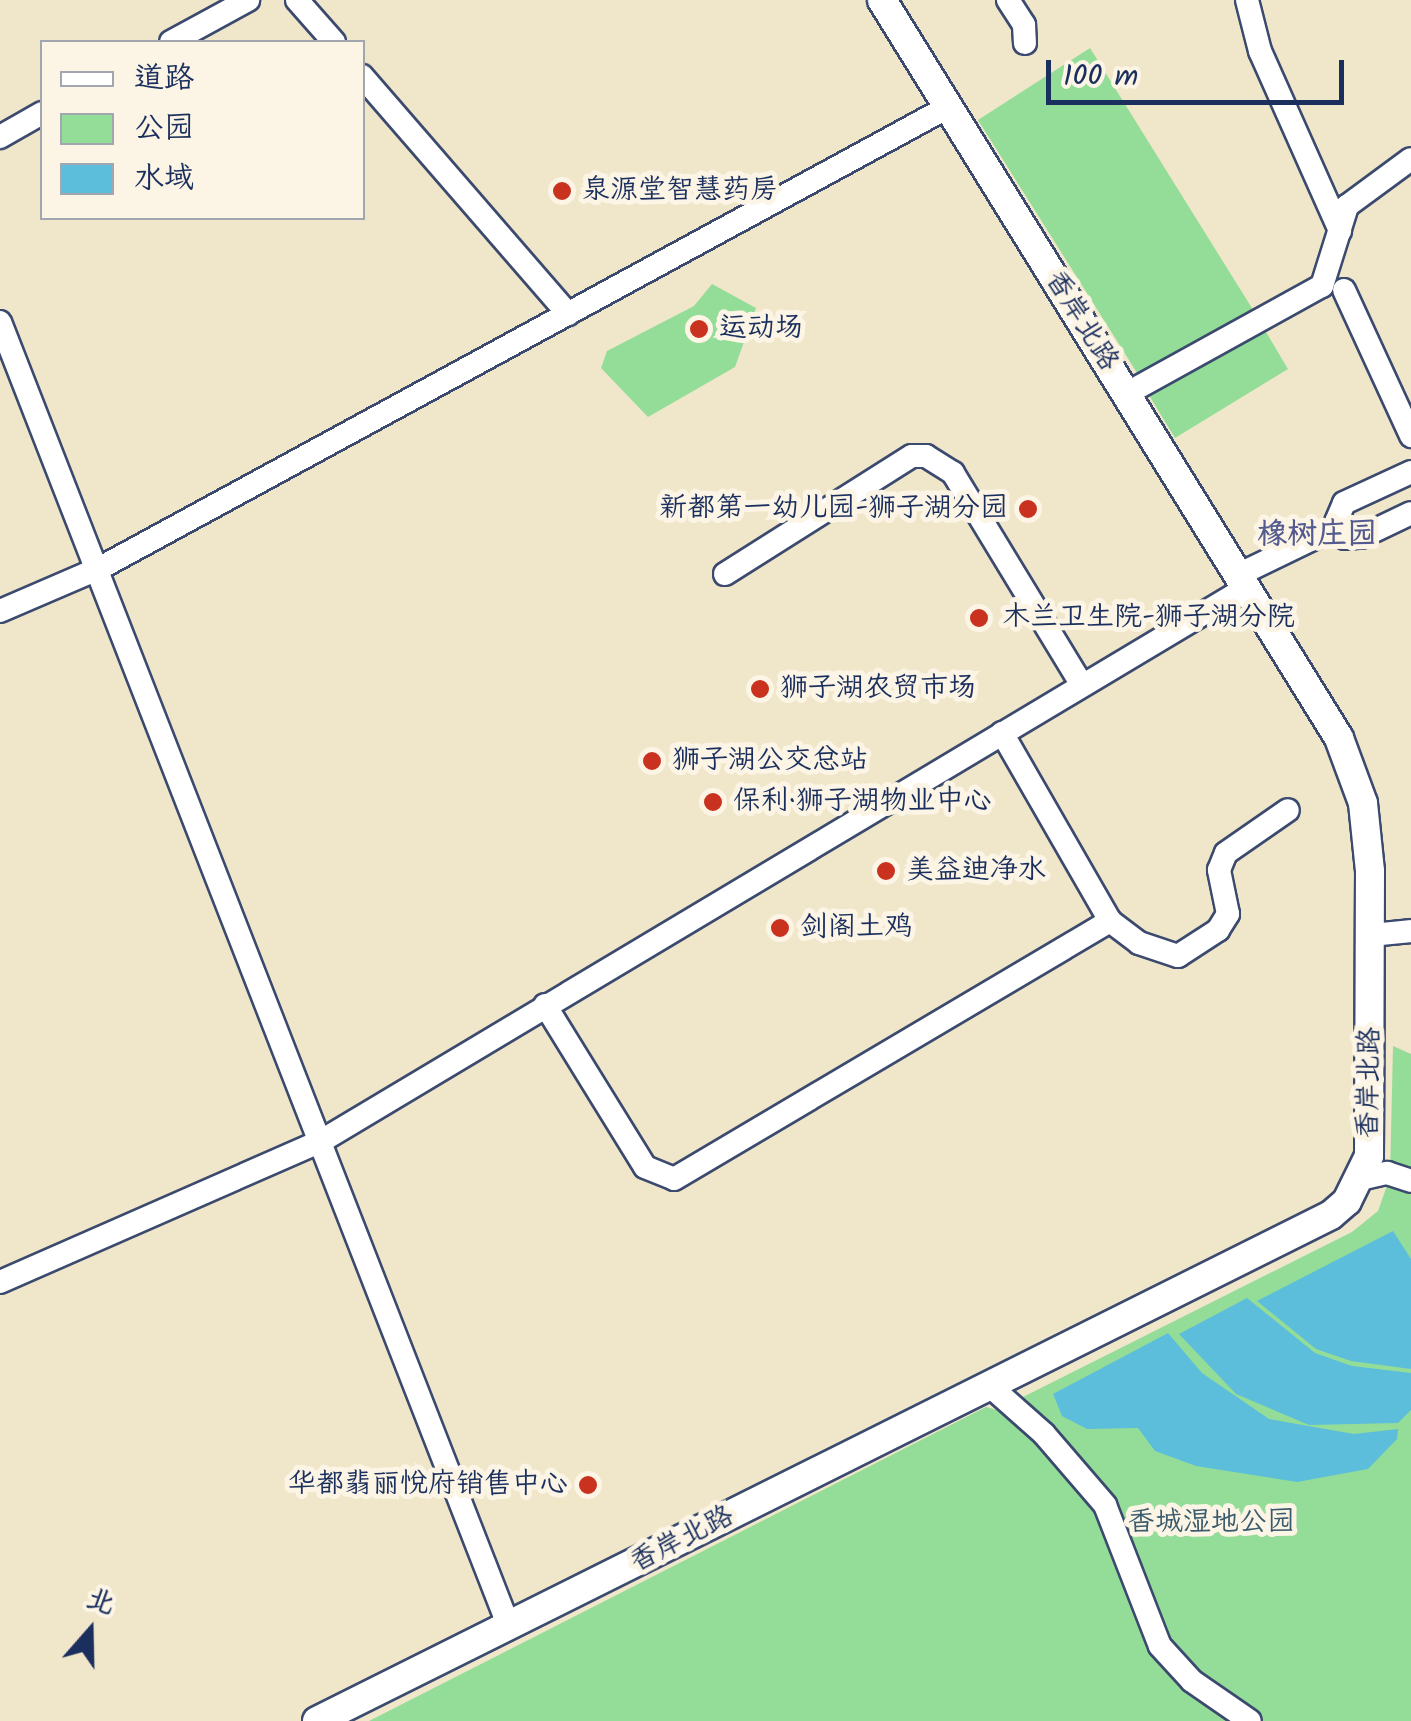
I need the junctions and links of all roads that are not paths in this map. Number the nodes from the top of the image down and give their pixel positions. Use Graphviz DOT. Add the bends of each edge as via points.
graph roads {
  1 [pos="248,0"];
  2 [pos="297,0"];
  3 [pos="882,0"];
  4 [pos="1008,0"];
  5 [pos="1247,0"];
  6 [pos="175,40"];
  7 [pos="332,40"];
  8 [pos="1026,43"];
  9 [pos="365,79"];
  10 [pos="948,107"];
  11 [pos="40,114"];
  12 [pos="0,136"];
  13 [pos="1411,159"];
  14 [pos="1340,231"];
  15 [pos="1344,290"];
  16 [pos="568,314"];
  17 [pos="0,322"];
  18 [pos="1126,394"];
  19 [pos="1411,436"];
  20 [pos="1411,472"];
  21 [pos="1411,513"];
  22 [pos="1333,529"];
  23 [pos="100,568"];
  24 [pos="725,574"];
  25 [pos="1242,581"];
  26 [pos="0,611"];
  27 [pos="1082,686"];
  28 [pos="1002,733"];
  29 [pos="1288,810"];
  30 [pos="1110,921"];
  31 [pos="1411,931"];
  32 [pos="1371,935"];
  33 [pos="545,1005"];
  34 [pos="323,1140"];
  35 [pos="1372,1169"];
  36 [pos="1411,1181"];
  37 [pos="0,1282"];
  38 [pos="990,1386"];
  39 [pos="509,1627"];
  40 [pos="317,1721"];
  41 [pos="1250,1721"];
  1 -- 6 [label="street"];
  2 -- 7 [label="street"];
  3 -- 10 [label="street, 香岸北路"];
  4 -- 8 [label="street" via="1024,25"];
  5 -- 14 [label="street" via="1260,51"];
  9 -- 16 [label="street"];
  10 -- 16 [label="street"];
  10 -- 18 [label="street, 香岸北路"];
  11 -- 12 [label="street"];
  13 -- 14 [label="street" via="1354,197"];
  14 -- 18 [label="street" via="1322,286"];
  15 -- 19 [label="street"];
  16 -- 23 [label="street"];
  17 -- 23 [label="street"];
  18 -- 25 [label="street, 香岸北路"];
  20 -- 22 [label="street" via="1344,503"];
  21 -- 22 [label="street" via="1361,537 1344,538"];
  22 -- 25 [label="street"];
  23 -- 26 [label="street"];
  23 -- 34 [label="street"];
  24 -- 27 [label="street" via="912,456 926,456 953,473"];
  25 -- 27 [label="street"];
  25 -- 32 [label="street, 香岸北路" via="1339,738 1363,803"];
  27 -- 28 [label="street"];
  28 -- 30 [label="street"];
  28 -- 33 [label="street"];
  29 -- 30 [label="street" via="1226,853 1219,870 1228,914 1218,930 1178,956 1139,943"];
  30 -- 33 [label="street" via="674,1179 644,1167"];
  31 -- 32 [label="street"];
  32 -- 35 [label="street, 香岸北路"];
  33 -- 34 [label="street"];
  34 -- 37 [label="street"];
  34 -- 39 [label="street"];
  35 -- 36 [label="street"];
  35 -- 38 [label="street, 香岸北路" via="1331,1215"];
  38 -- 39 [label="street, 香岸北路"];
  38 -- 41 [label="street" via="1044,1434 1105,1505 1160,1646 1192,1680"];
  39 -- 40 [label="street, 香岸北路"];
}
